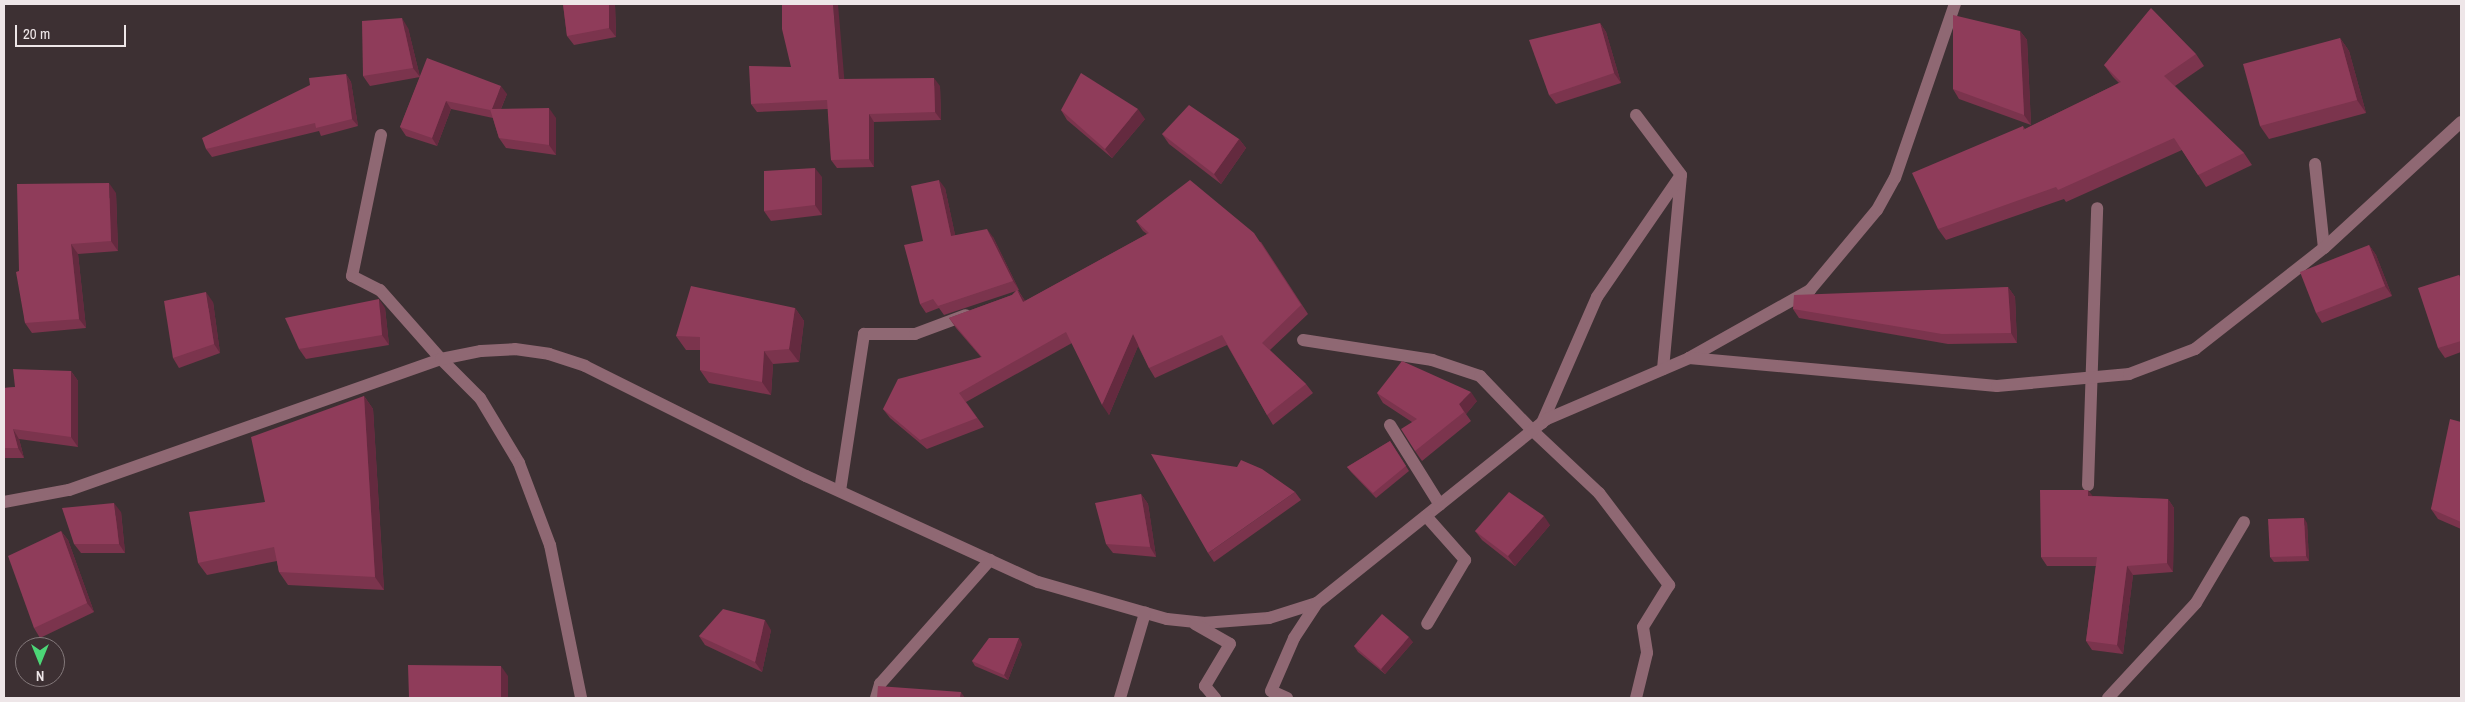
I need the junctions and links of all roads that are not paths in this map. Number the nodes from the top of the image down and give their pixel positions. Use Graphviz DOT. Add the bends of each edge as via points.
graph roads {
  1 [pos="1955,4"];
  2 [pos="1636,115"];
  3 [pos="2461,122"];
  4 [pos="382,135"];
  5 [pos="2315,164"];
  6 [pos="1680,175"];
  7 [pos="2097,208"];
  8 [pos="2324,248"];
  9 [pos="979,310"];
  10 [pos="1303,340"];
  11 [pos="1689,358"];
  12 [pos="441,360"];
  13 [pos="1663,369"];
  14 [pos="2092,377"];
  15 [pos="1390,425"];
  16 [pos="1537,428"];
  17 [pos="2088,485"];
  18 [pos="840,491"];
  19 [pos="4,502"];
  20 [pos="1440,505"];
  21 [pos="1426,516"];
  22 [pos="2244,522"];
  23 [pos="990,560"];
  24 [pos="1317,603"];
  25 [pos="1144,613"];
  26 [pos="1193,622"];
  27 [pos="1427,624"];
  28 [pos="1271,695"];
  29 [pos="582,698"];
  30 [pos="876,698"];
  31 [pos="1120,698"];
  32 [pos="1215,698"];
  33 [pos="1287,698"];
  34 [pos="1636,698"];
  35 [pos="2108,698"];
  1 -- 11 [label="street" via="1895,178 1877,210 1810,290"];
  2 -- 6 [label="street"];
  3 -- 8 [label="street"];
  4 -- 12 [label="street" via="352,276 380,290"];
  5 -- 8 [label="street"];
  6 -- 13 [label="street"];
  6 -- 16 [label="street" via="1597,297"];
  7 -- 14 [label="street"];
  8 -- 14 [label="street" via="2195,349 2129,374"];
  9 -- 18 [label="street" via="914,334 864,334"];
  10 -- 16 [label="street" via="1432,360 1480,376"];
  11 -- 13 [label="street"];
  11 -- 14 [label="street" via="1997,386"];
  12 -- 18 [label="street" via="481,351 515,349 549,354 585,366"];
  12 -- 19 [label="street" via="69,490"];
  12 -- 29 [label="street" via="480,398 519,463 550,545"];
  13 -- 16 [label="street" via="1559,412"];
  14 -- 17 [label="street"];
  15 -- 20 [label="street"];
  16 -- 20 [label="street"];
  16 -- 34 [label="street" via="1599,493 1669,585 1643,627 1647,653"];
  18 -- 23 [label="street"];
  20 -- 21 [label="street"];
  21 -- 24 [label="street"];
  21 -- 27 [label="street" via="1465,560"];
  22 -- 35 [label="street" via="2196,603"];
  23 -- 25 [label="street" via="1038,582"];
  23 -- 30 [label="street" via="880,684"];
  24 -- 26 [label="street" via="1269,618"];
  24 -- 28 [label="street" via="1294,638"];
  25 -- 26 [label="street"];
  25 -- 31 [label="street"];
  26 -- 32 [label="street" via="1230,644 1205,686"];
  28 -- 33 [label="street"];
}
